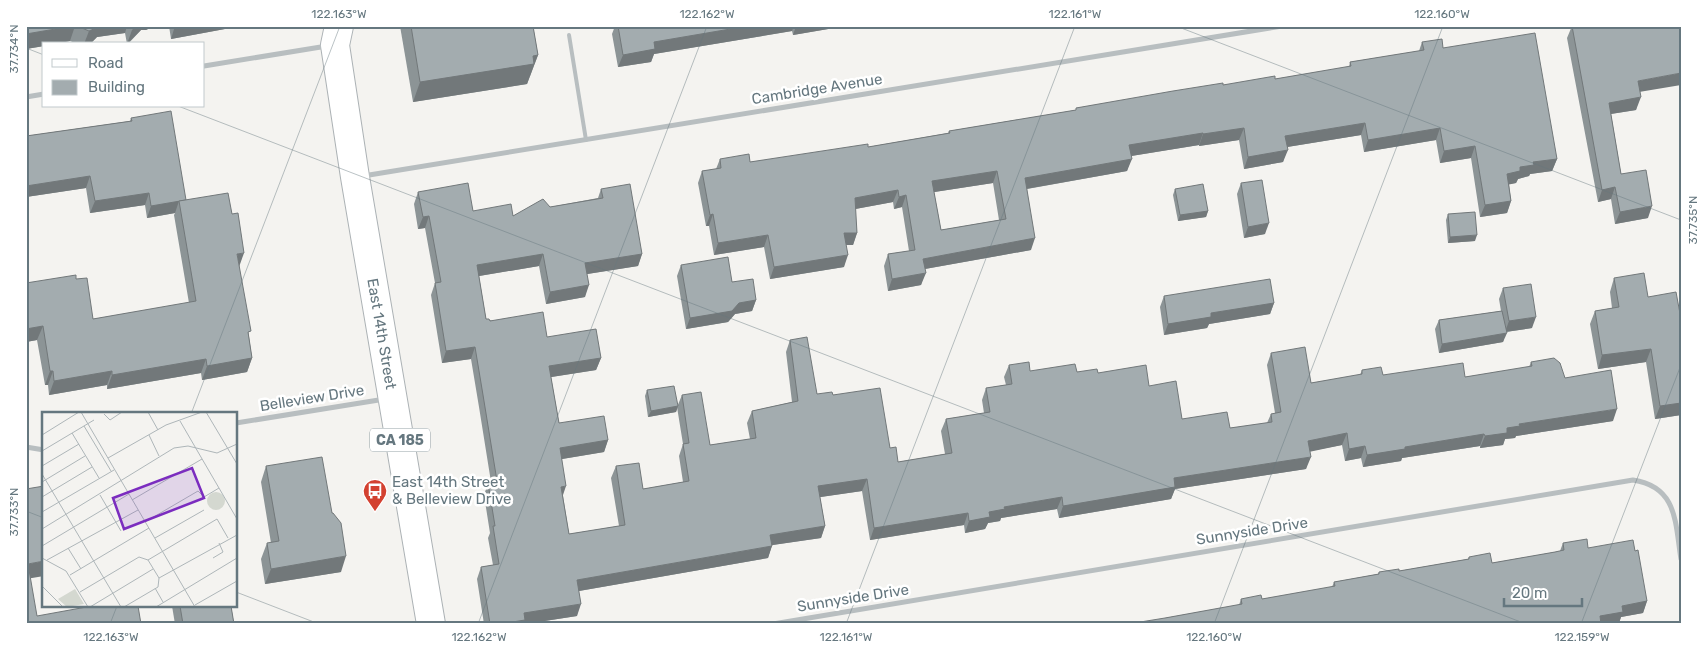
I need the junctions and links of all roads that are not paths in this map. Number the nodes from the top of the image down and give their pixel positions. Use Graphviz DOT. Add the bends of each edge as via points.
graph roads {
  1 [pos="1282,26"];
  2 [pos="331,32"];
  3 [pos="569,35"];
  4 [pos="205,66"];
  5 [pos="42,94"];
  6 [pos="26,97"];
  7 [pos="586,140"];
  8 [pos="355,177"];
  9 [pos="393,397"];
  10 [pos="238,423"];
  11 [pos="26,447"];
  12 [pos="42,450"];
  13 [pos="1681,559"];
  14 [pos="432,624"];
  15 [pos="773,624"];
  1 -- 7 [label="street, Cambridge Avenue"];
  2 -- 4 [label="street"];
  2 -- 8 [label="main road, East 14th Street / CA 185"];
  3 -- 7 [label="lane"];
  5 -- 6 [label="street"];
  7 -- 8 [label="street, Cambridge Avenue"];
  8 -- 9 [label="main road, East 14th Street / CA 185"];
  9 -- 10 [label="street, Belleview Drive"];
  9 -- 14 [label="main road, East 14th Street / CA 185"];
  11 -- 12 [label="street"];
  13 -- 15 [label="street, Sunnyside Drive" via="1672,506 1666,495 1645,482 1633,480"];
}
